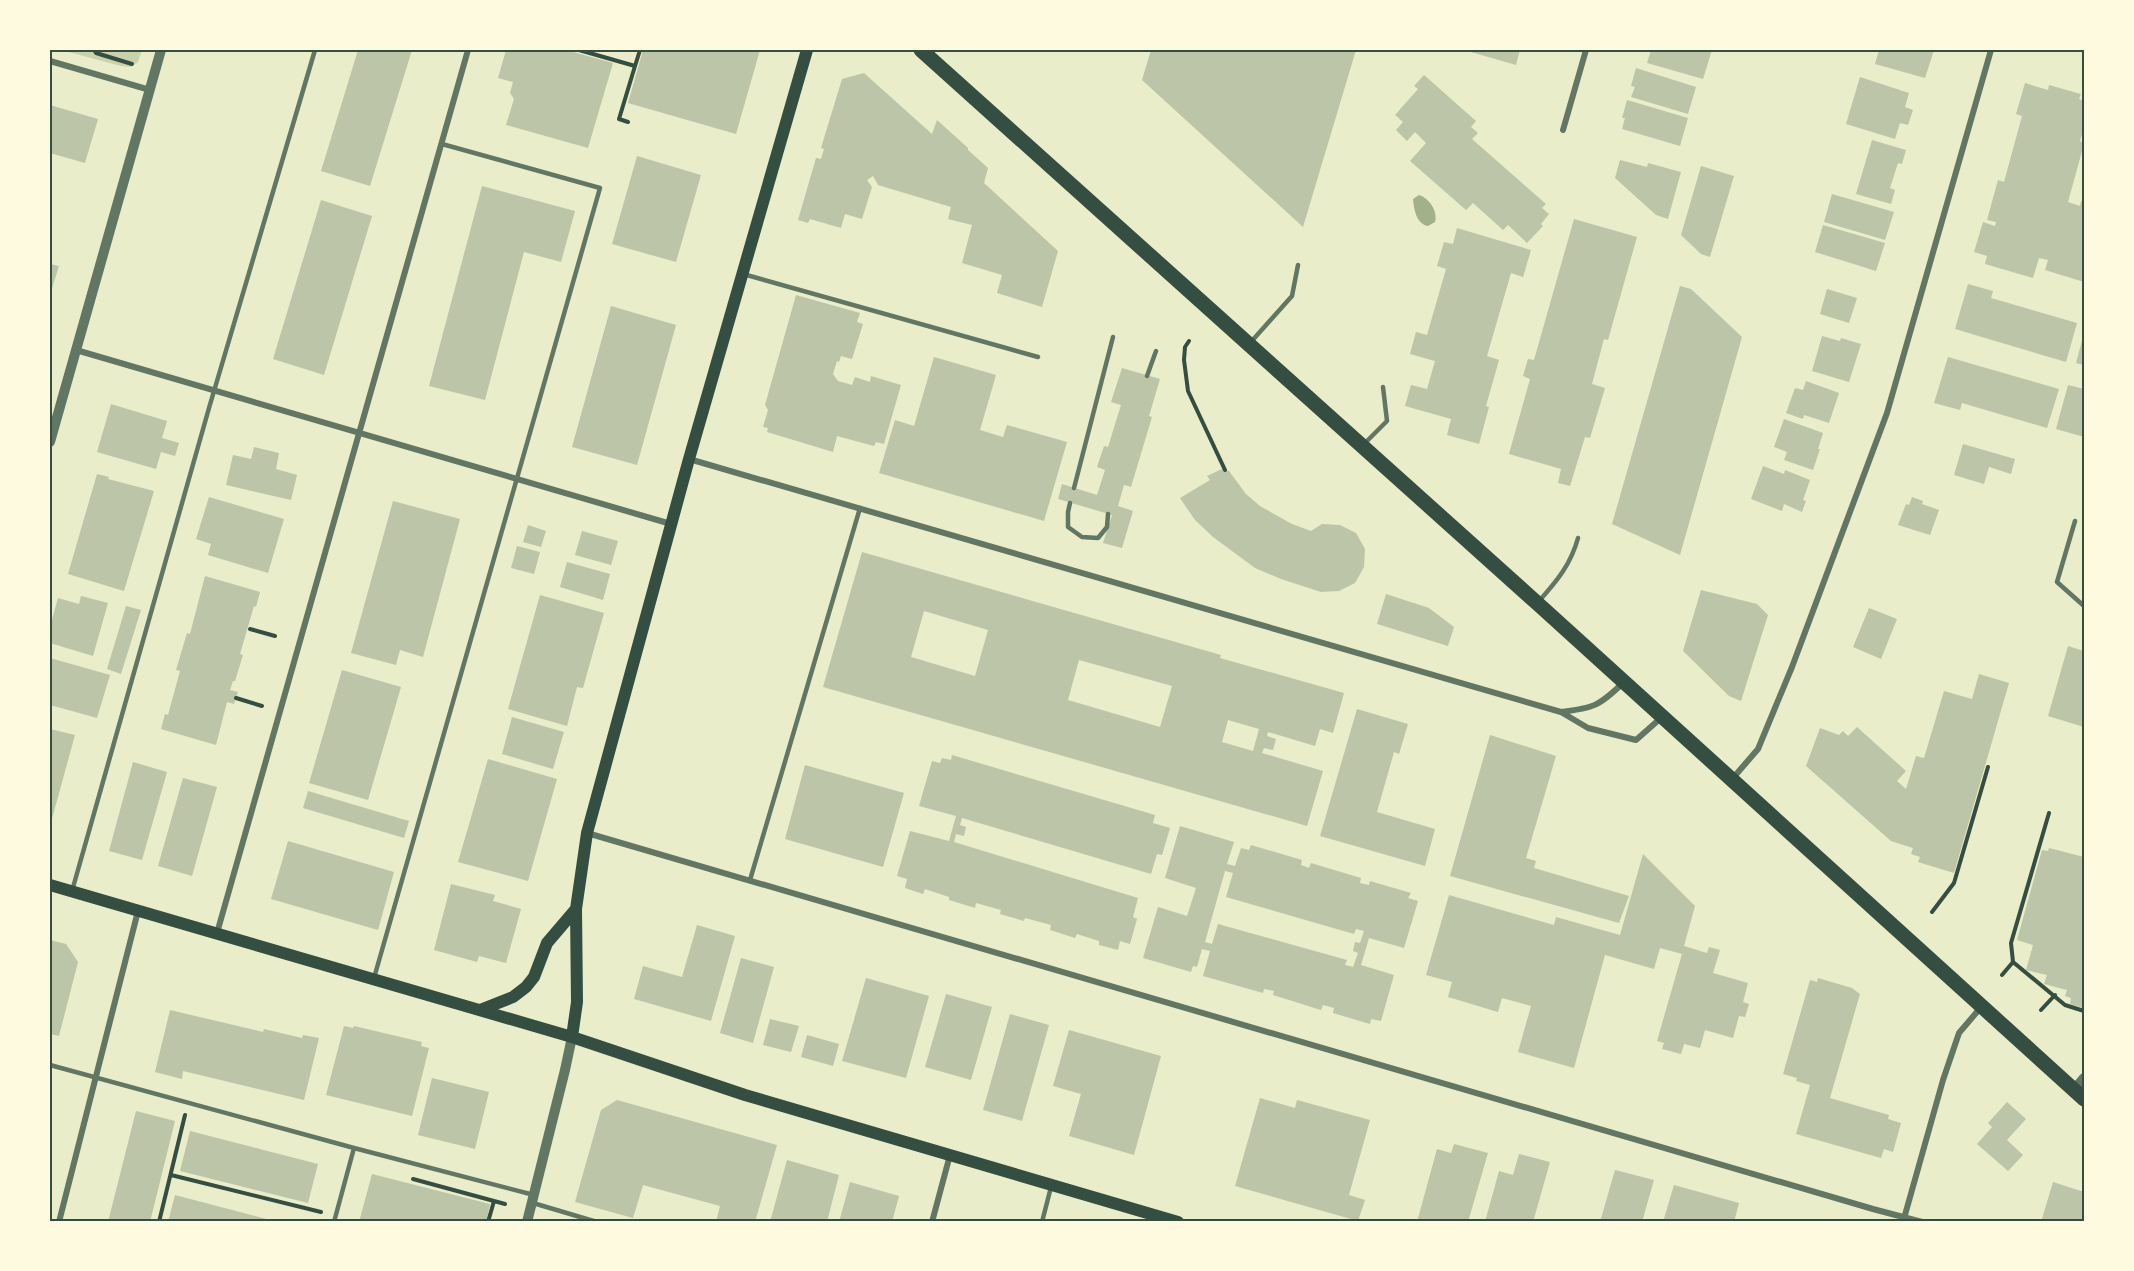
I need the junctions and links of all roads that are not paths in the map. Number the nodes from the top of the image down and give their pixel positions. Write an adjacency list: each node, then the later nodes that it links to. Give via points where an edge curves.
1 (161, 50): 9 (street)
2 (315, 50): 21 (lane)
3 (468, 50): 11 (street)
4 (807, 50): 13 (main road)
5 (921, 50): 15 (main road)
6 (1586, 50): 10 (street)
7 (1991, 50): 39 (street, via 1887,413 1758,749)
8 (50, 61): 9 (street)
9 (150, 90): 16 (street)
10 (1563, 130)
11 (442, 144): 22 (street); 26 (lane, via 600,188)
12 (1298, 265): 15 (lane, via 1292,296)
13 (743, 274): 18 (lane); 25 (main road)
14 (1113, 337): 27 (lane)
15 (1248, 345): 24 (main road)
16 (76, 350): 21 (street); 23 (street)
17 (1156, 351): 19 (lane)
18 (1038, 357)
19 (1147, 376)
20 (1383, 387): 24 (lane, via 1387,421)
21 (215, 390): 22 (street); 43 (lane)
22 (359, 433): 26 (street); 46 (street)
23 (50, 442)
24 (1362, 447): 34 (main road)
25 (689, 459): 29 (street); 32 (main road)
26 (517, 479): 32 (street); 47 (lane)
27 (1074, 488)
28 (1070, 503): 30 (lane, via 1068,527 1082,537 1098,538 1107,527)
29 (860, 508): 37 (street); 41 (lane)
30 (1108, 514)
31 (2075, 521): 35 (lane, via 2057,582)
32 (671, 524): 40 (main road)
33 (1578, 538): 34 (lane, via 1560,578)
34 (1537, 603): 36 (main road)
35 (2085, 606)
36 (1624, 682): 37 (street, via 1603,703); 38 (main road)
37 (1561, 712): 38 (street, via 1588,728 1636,740)
38 (1662, 717): 39 (main road)
39 (1731, 780): 48 (main road)
40 (587, 833): 41 (street); 44 (main road)
41 (750, 880): 59 (street)
42 (50, 885): 43 (main road)
43 (72, 891): 45 (main road)
44 (576, 909): 49 (main road, via 547,943 526,987 513,998); 50 (main road, via 577,1002)
45 (138, 910): 46 (main road); 52 (street)
46 (217, 933): 47 (main road)
47 (374, 978): 49 (main road)
48 (1983, 1006): 53 (main road); 59 (street, via 1959,1033)
49 (480, 1010): 50 (main road)
50 (572, 1037): 55 (main road, via 745,1095); 57 (street)
51 (50, 1065): 52 (lane)
52 (95, 1078): 54 (lane); 60 (street)
53 (2081, 1089)
54 (354, 1148): 57 (lane); 61 (lane)
55 (950, 1155): 56 (main road); 64 (street)
56 (1051, 1185): 58 (main road); 65 (lane)
57 (533, 1199): 62 (street); 63 (lane)
58 (1152, 1218): 66 (main road)
59 (1904, 1219): 67 (street)
60 (59, 1221)
61 (334, 1221)
62 (527, 1221)
63 (597, 1221)
64 (932, 1221)
65 (1042, 1221)
66 (1178, 1221)
67 (1922, 1221)

